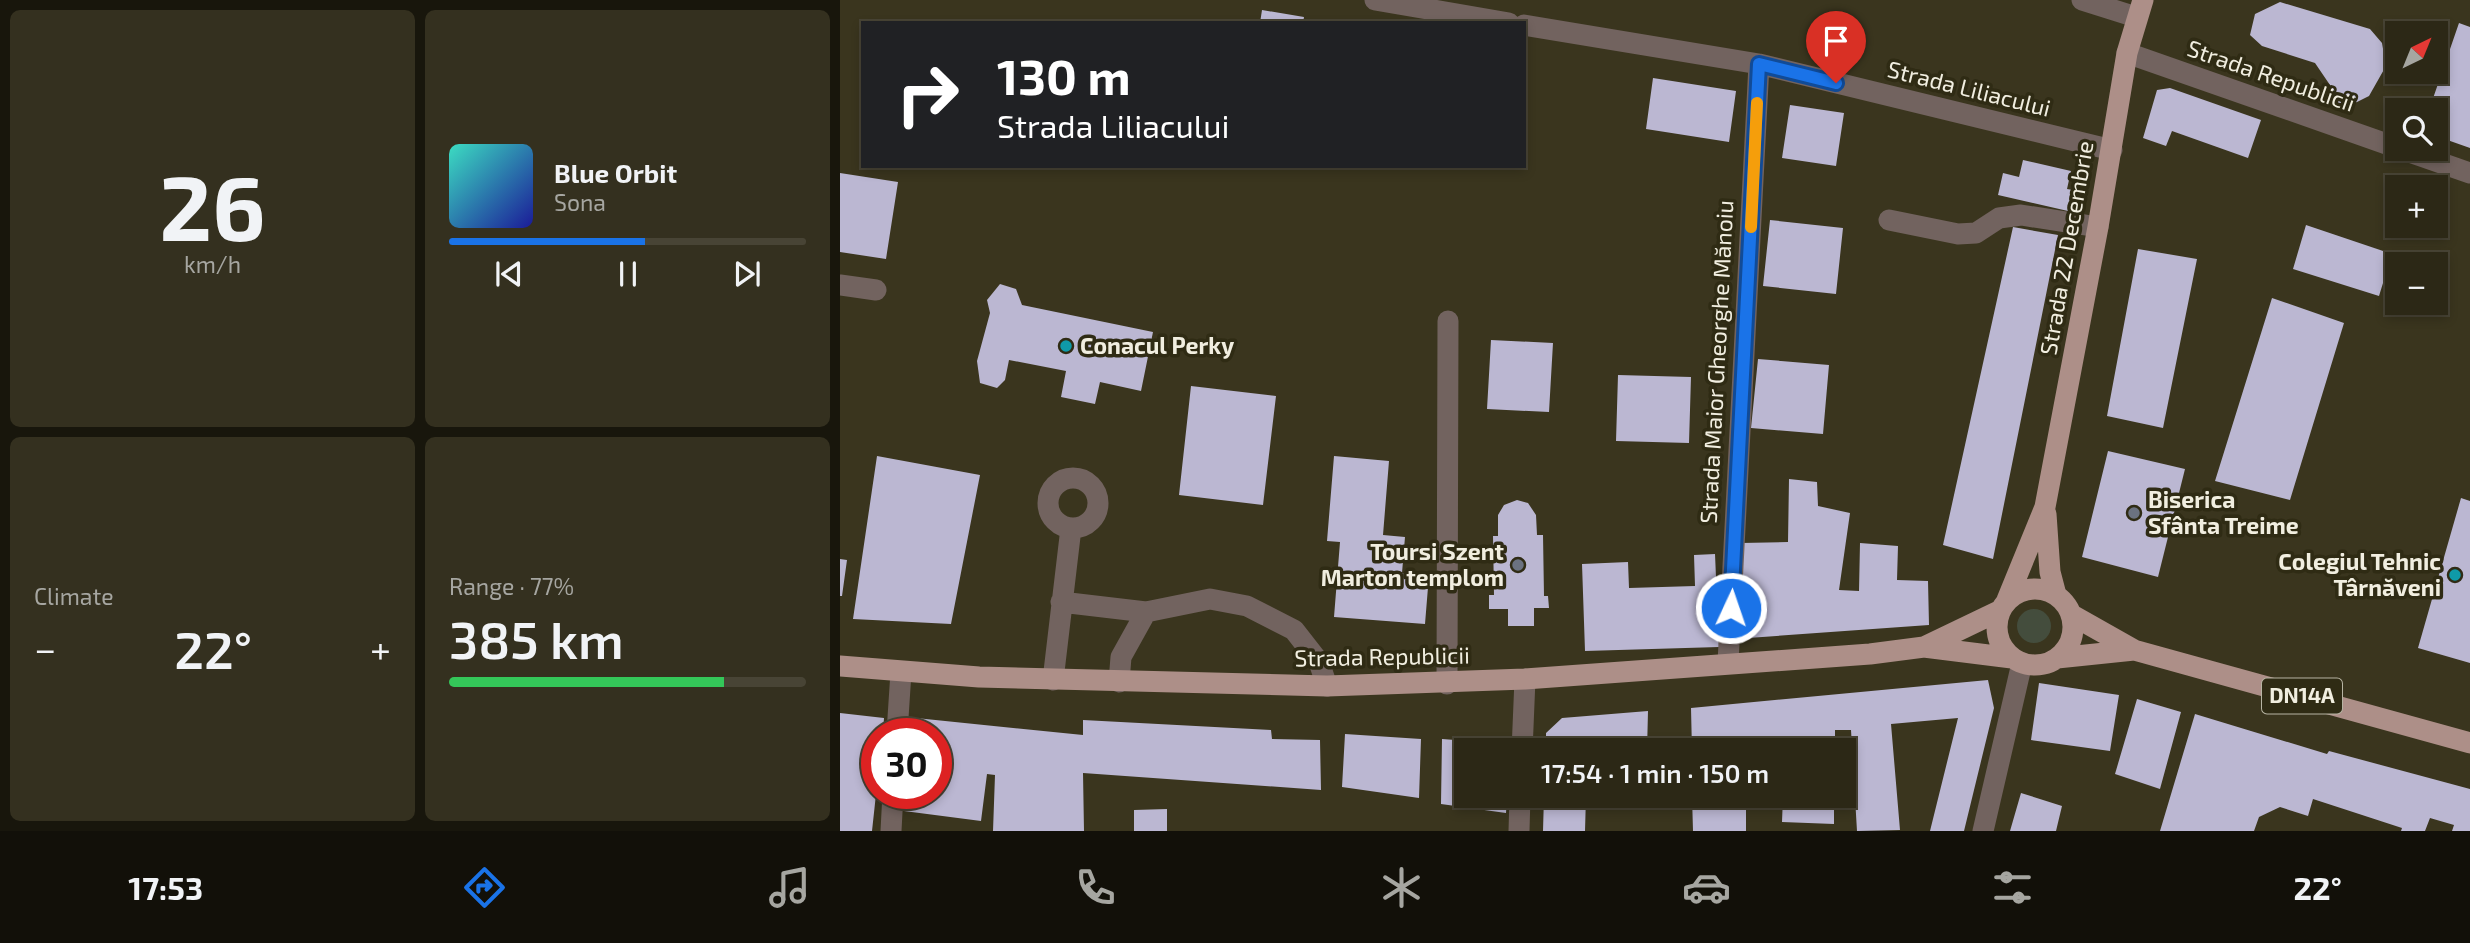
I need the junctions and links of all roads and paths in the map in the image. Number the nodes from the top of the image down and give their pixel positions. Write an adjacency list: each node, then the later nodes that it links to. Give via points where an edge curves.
1 (1374, 0): 4 (street)
2 (2082, 0): 3 (street)
3 (2140, 9): 6 (main road, Strada 22 Decembrie)
4 (1497, 21)
5 (1526, 25): 7 (street, Strada Liliacului)
6 (2127, 53): 8 (street, Strada Republicii); 9 (main road, Strada 22 Decembrie)
7 (1759, 64): 9 (street, Strada Liliacului); 28 (street, Strada Maior Gheorghe Mănoiu)
8 (2385, 143)
9 (2112, 150): 13 (main road, Strada 22 Decembrie)
10 (2436, 161): 11 (street, Strada Republicii)
11 (2470, 173)
12 (1889, 220): 13 (street, via 1958,234 1976,233 1999,218 2021,215)
13 (2098, 228): 17 (main road, Strada 22 Decembrie)
14 (840, 285): 15 (street)
15 (876, 290)
16 (1448, 321): 34 (street)
17 (2045, 507): 19 (main road, Strada 22 Decembrie / DN14A); 21 (main road, Strada 22 Decembrie)
18 (1071, 528): 20 (street)
19 (2056, 595): 21 (main road, via 2031,589 2018,592); 23 (main road, DN14A)
20 (1061, 602): 22 (street); 32 (street)
21 (2003, 605): 24 (main road, Strada Republicii); 27 (main road, via 1998,637)
22 (1146, 612): 33 (street, via 1121,657); 35 (street, via 1210,599 1247,606 1294,630 1320,662)
23 (2071, 615): 25 (main road, DN14A); 26 (main road, via 2071,639)
24 (1924, 647): 27 (main road, Strada Republicii); 28 (main road, Strada Republicii)
25 (2134, 650): 26 (main road, DN14A); 38 (main road, DN14A)
26 (2057, 658): 27 (main road, DN14A, via 2046,664)
27 (2017, 661): 43 (street)
28 (1728, 663): 31 (main road, Strada Republicii)
29 (840, 666): 30 (main road, Strada Republicii)
30 (901, 672): 32 (main road, Strada Republicii); 36 (street)
31 (1525, 679): 34 (main road, Strada Republicii); 37 (street)
32 (1053, 680): 33 (main road, Strada Republicii)
33 (1119, 682): 35 (main road, Strada Republicii)
34 (1447, 684): 35 (main road, Strada Republicii)
35 (1327, 686)
36 (898, 718)
37 (1523, 738)
38 (2470, 743)
39 (1520, 808): 42 (street)
40 (892, 809): 41 (street)
41 (891, 831)
42 (1519, 831)
43 (1983, 831)

